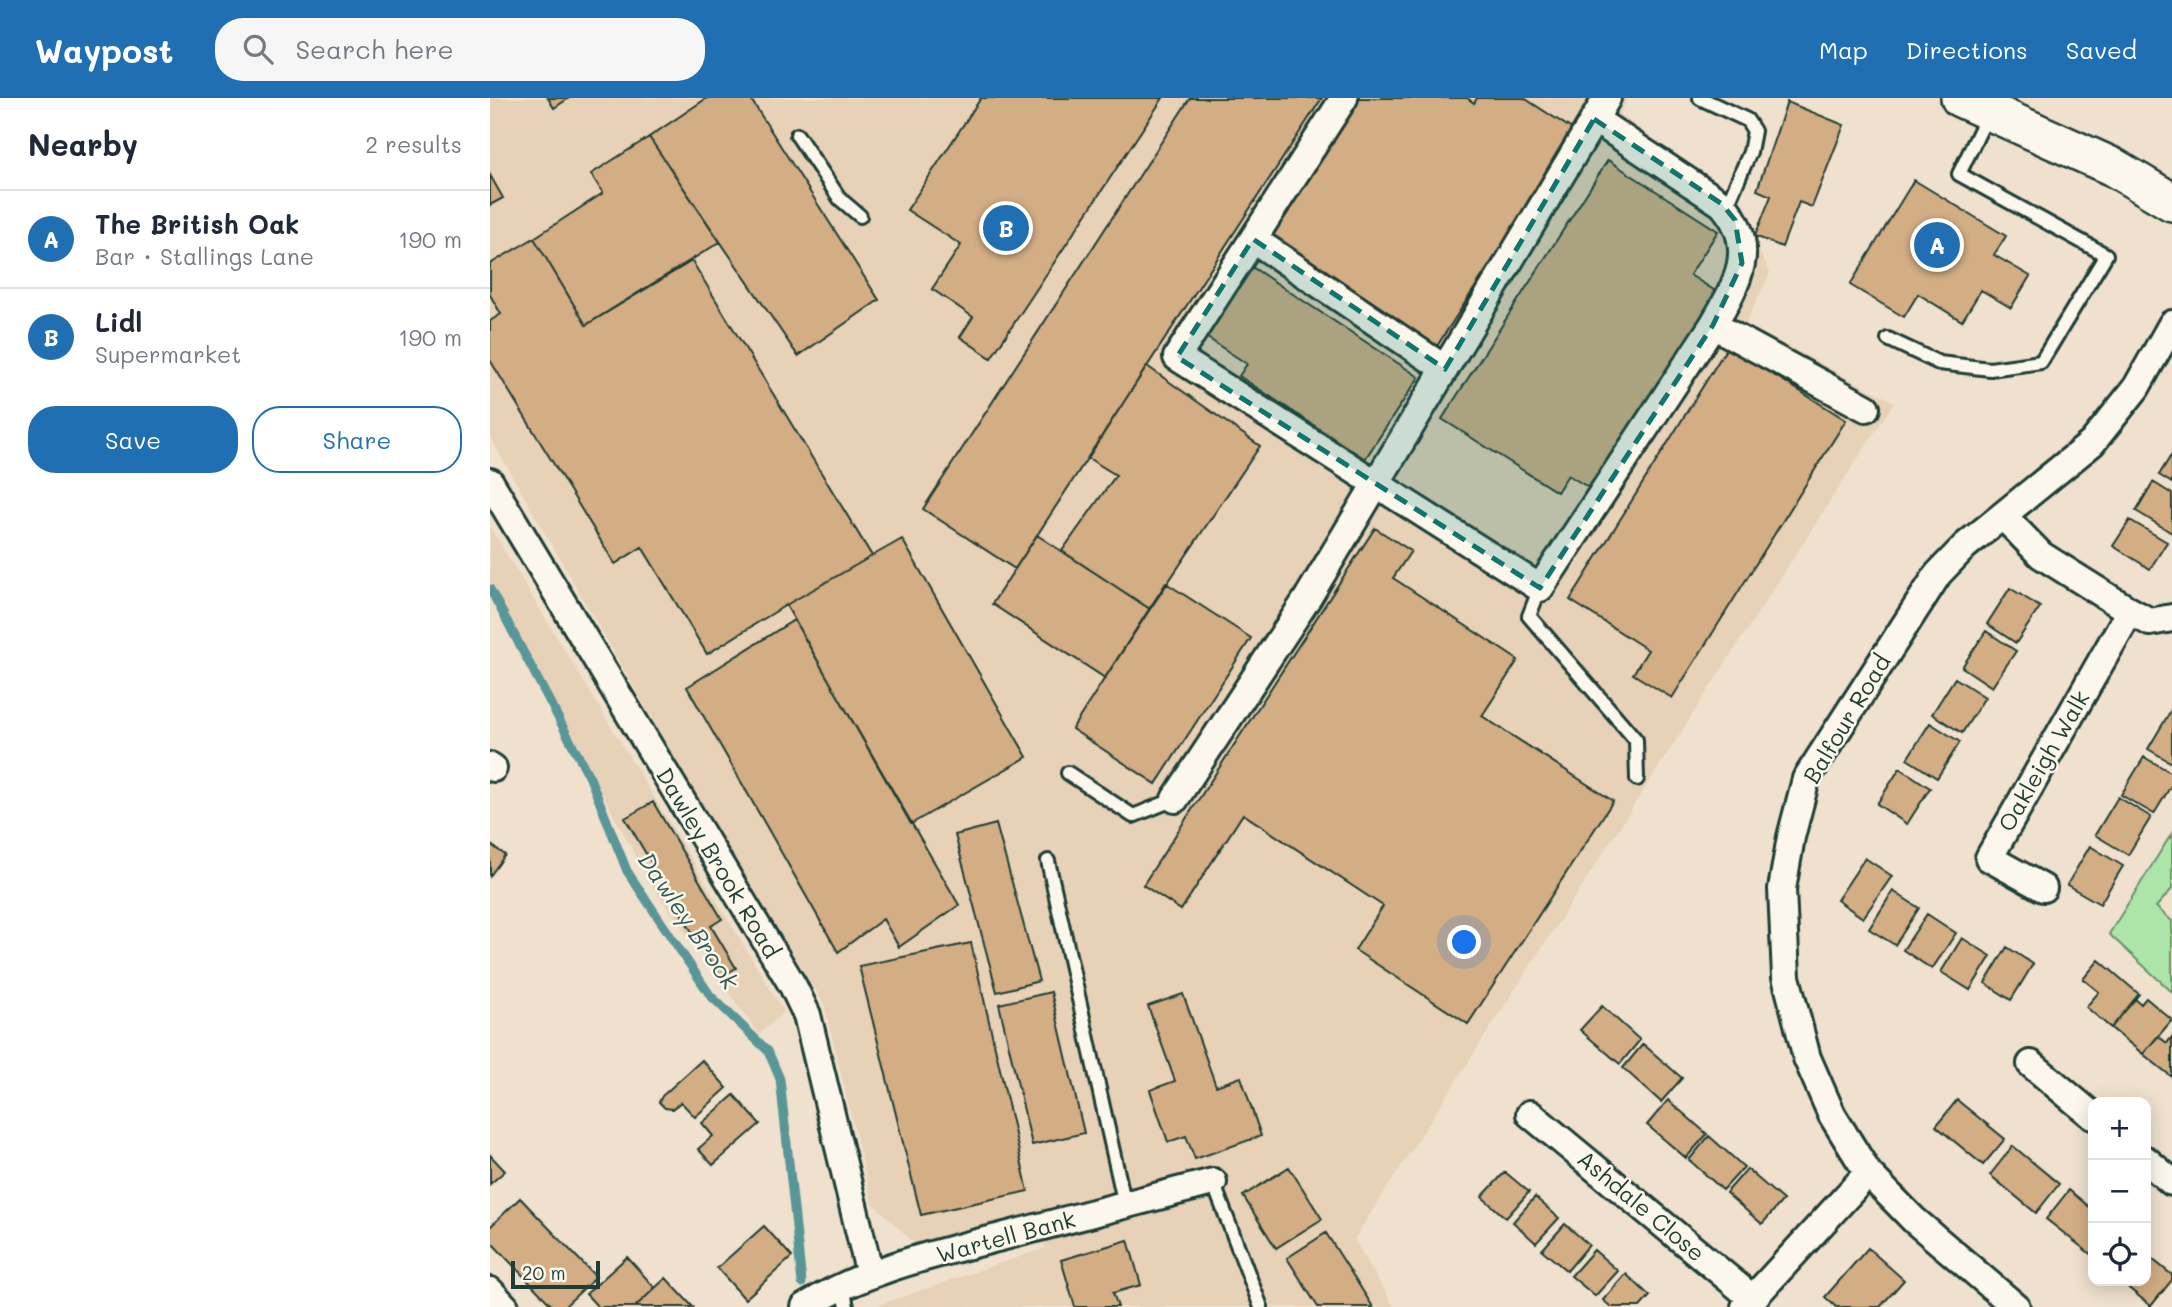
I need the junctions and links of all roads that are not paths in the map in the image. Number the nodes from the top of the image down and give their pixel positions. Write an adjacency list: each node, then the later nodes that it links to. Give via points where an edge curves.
1 (1344, 98): 9 (street)
2 (1700, 98): 7 (lane, via 1747,120 1754,131)
3 (1975, 104): 6 (main road, via 2113,167); 12 (lane, via 1959,174 2106,255 2040,362 1990,369 1939,363)
4 (1601, 108): 7 (street); 13 (street)
5 (797, 135): 8 (lane, via 840,200)
6 (2172, 202)
7 (1726, 208): 11 (street, via 1740,235 1742,263 1737,282)
8 (860, 216)
9 (1253, 239): 13 (street); 16 (street, via 1177,357)
10 (2172, 324): 17 (street, Balfour Road, via 2136,388 2092,443)
11 (1713, 325): 14 (street); 18 (street)
12 (1888, 339)
13 (1446, 369): 16 (street)
14 (1866, 408)
15 (490, 482): 34 (street, Dawley Brook Road, via 807,1015)
16 (1377, 483): 18 (street); 23 (street)
17 (2003, 516): 19 (street, via 2041,555); 30 (street, Balfour Road, via 1938,574 1806,779 1791,838 1782,889 1787,977 1807,1058 1832,1115)
18 (1540, 588): 22 (lane, via 1529,616 1636,740)
19 (2130, 611): 20 (street, via 2150,622); 25 (street, Oakleigh Walk, via 1989,858)
20 (2172, 618)
21 (1068, 772): 23 (lane, via 1133,816)
22 (1637, 779)
23 (1175, 799)
24 (1048, 861): 33 (lane)
25 (2043, 888)
26 (2031, 1063): 27 (street)
27 (2088, 1112)
28 (1530, 1114): 37 (street, Ashdale Close)
29 (2151, 1164): 32 (street)
30 (1868, 1173): 37 (street); 41 (street, Balfour Road, via 1914,1220)
31 (1213, 1182): 33 (street, Wartell Bank); 40 (lane)
32 (2172, 1182)
33 (1125, 1205): 34 (street, Wartell Bank)
34 (870, 1275): 36 (street, Wartell Bank)
35 (490, 1292): 38 (street)
36 (845, 1296): 39 (street, Wartell Bank, via 834,1289)
37 (1748, 1303)
38 (505, 1307)
39 (805, 1307)
40 (1261, 1307)
41 (2016, 1307)

